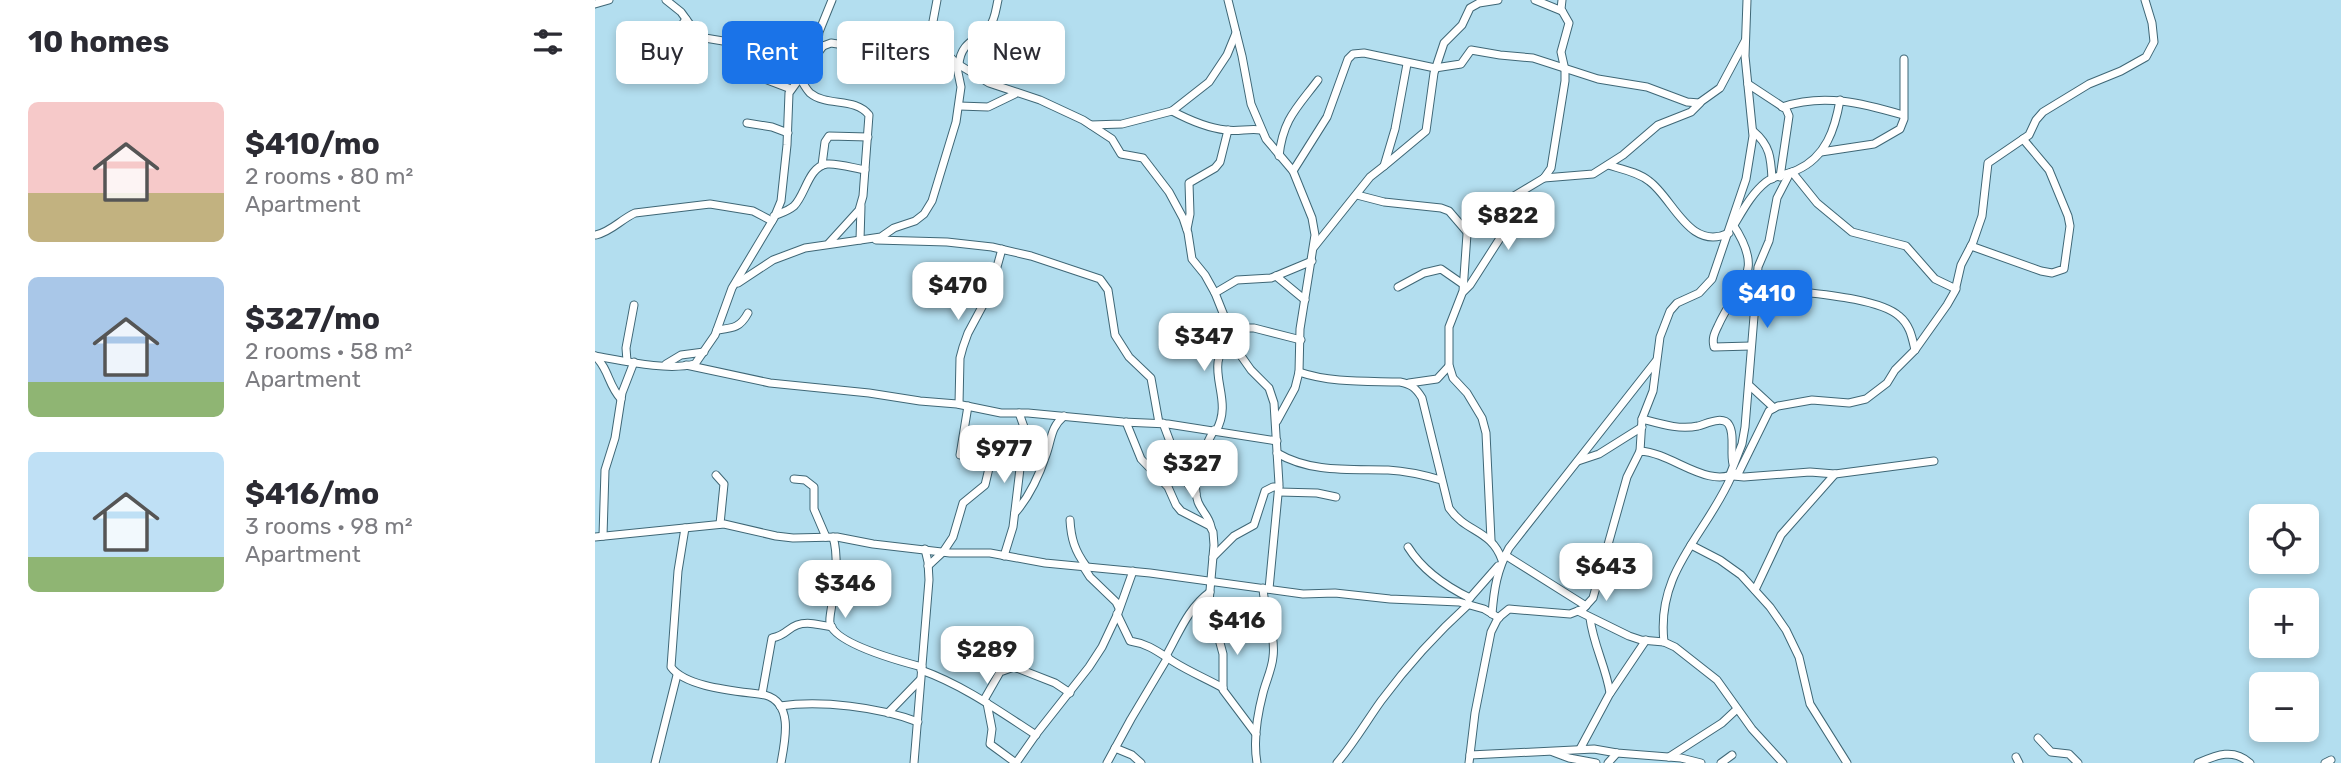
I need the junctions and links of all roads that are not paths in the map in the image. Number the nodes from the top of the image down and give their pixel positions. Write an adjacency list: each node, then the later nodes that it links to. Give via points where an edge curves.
1 (609, 0): 12 (street)
2 (666, 0): 14 (street)
3 (832, 0): 16 (street)
4 (937, 0): 15 (street)
5 (998, 0): 22 (street, via 991,25 966,45)
6 (1228, 0): 17 (street)
7 (1498, 0): 24 (street, via 1470,8 1462,24 1447,37)
8 (1535, 0): 13 (street)
9 (1562, 0): 13 (street)
10 (1747, 0): 19 (street)
11 (2145, 0): 48 (street, via 2154,43 2145,57 2043,112)
12 (596, 6)
13 (1562, 11): 25 (street, via 1569,23 1561,52)
14 (687, 19): 18 (street, via 696,35)
15 (932, 21)
16 (823, 24)
17 (1236, 32): 39 (street, via 1209,82); 43 (street)
18 (722, 41)
19 (1745, 41): 32 (street); 36 (street, via 1720,88)
20 (1904, 59): 40 (street)
21 (954, 61): 22 (street)
22 (957, 64): 34 (street); 37 (street)
23 (1407, 64): 24 (street); 53 (street); 55 (street, via 1353,54 1327,117)
24 (1435, 68): 25 (street, via 1461,64 1471,50 1533,58); 53 (street, via 1426,131)
25 (1565, 70): 26 (street); 28 (street)
26 (1578, 73): 28 (street); 36 (street)
27 (1318, 80): 50 (street, via 1287,122)
28 (1565, 81): 58 (street, via 1551,168)
29 (778, 84): 33 (street)
30 (795, 84): 33 (street)
31 (804, 84): 47 (street, via 818,98 866,111)
32 (1748, 84): 38 (street); 45 (street)
33 (791, 89): 46 (street)
34 (1015, 94): 37 (street, via 988,107); 42 (street, via 1040,100)
35 (1840, 100): 38 (street, via 1816,99); 40 (street); 49 (street, via 1834,128)
36 (1700, 103): 52 (street, via 1683,116 1658,125)
37 (959, 106): 69 (street, via 932,201 924,214)
38 (1782, 107): 57 (street, via 1789,116)
39 (1172, 111): 42 (street, via 1122,124); 44 (street)
40 (1903, 115): 49 (street, via 1900,129 1874,144)
41 (747, 123): 46 (street)
42 (1091, 125): 66 (street, via 1112,139 1121,154 1143,158 1179,208)
43 (1261, 130): 44 (street); 50 (street)
44 (1228, 131): 66 (street, via 1220,162 1189,183)
45 (1752, 131): 59 (street, via 1769,150); 65 (street, via 1746,180)
46 (788, 133): 64 (street, via 781,201)
47 (868, 137): 51 (street, via 829,136); 54 (street)
48 (2023, 139): 72 (street, via 1988,163 1984,210); 72 (street, via 2049,170 2068,216 2064,269 2041,271)
49 (1820, 152): 56 (street)
50 (1279, 157): 55 (street)
51 (822, 165): 54 (street); 64 (street, via 797,203)
52 (1608, 165): 58 (street, via 1593,174); 65 (street, via 1650,181 1694,230 1713,237)
53 (1384, 166): 61 (street)
54 (865, 170): 63 (street)
55 (1293, 172): 73 (street, via 1312,218)
56 (1791, 172): 57 (street); 62 (street); 81 (street, via 1852,232 1906,246 1935,279)
57 (1780, 176): 59 (street); 62 (street)
58 (1544, 178): 60 (street)
59 (1772, 179): 65 (street)
60 (1520, 193): 67 (street, via 1479,209); 80 (street, via 1504,232)
61 (1357, 195): 67 (street, via 1441,208); 73 (street)
62 (1777, 198): 77 (street)
63 (861, 204): 70 (street); 71 (street)
64 (773, 219): 68 (street, via 711,204 635,213 612,230); 79 (street)
65 (1731, 227): 90 (street, via 1746,246 1748,271 1724,312 1714,347); 94 (street, via 1706,286 1670,311)
66 (1187, 230): 82 (street, via 1192,259)
67 (1467, 232): 80 (street)
68 (596, 234)
69 (874, 239): 70 (street); 74 (street)
70 (860, 240): 71 (street)
71 (828, 244): 79 (street, via 773,260)
72 (1971, 246): 81 (street)
73 (1314, 248): 75 (street)
74 (1002, 249): 103 (street, via 990,292 960,358); 109 (street, via 1093,275 1104,283 1115,335 1129,357 1151,377)
75 (1312, 261): 76 (street); 83 (street)
76 (1276, 276): 82 (street, via 1237,280); 83 (street)
77 (1757, 284): 90 (street); 91 (street, via 1883,307 1906,322)
78 (1398, 287): 80 (street, via 1441,269)
79 (731, 288): 87 (street)
80 (1464, 288): 98 (street, via 1450,327)
81 (1956, 289): 91 (street)
82 (1215, 293): 86 (street)
83 (1305, 300): 89 (street)
84 (634, 305): 95 (street, via 626,348)
85 (748, 313): 87 (street, via 738,327)
86 (1228, 328): 88 (street); 89 (street, via 1254,328)
87 (717, 330): 92 (street)
88 (1232, 337): 108 (street, via 1251,370 1269,388); 111 (street, via 1217,363 1223,404)
89 (1301, 340): 99 (street)
90 (1751, 346): 101 (street)
91 (1915, 350): 104 (street, via 1887,383 1866,399 1849,403 1812,400)
92 (704, 352): 96 (street, via 681,355); 97 (street, via 695,363)
93 (595, 356): 95 (street); 102 (street)
94 (1657, 360): 110 (street); 118 (street)
95 (631, 362): 96 (street); 102 (street)
96 (664, 365): 97 (street)
97 (686, 365): 103 (street, via 770,383)
98 (1449, 365): 100 (street, via 1437,379); 137 (street, via 1482,418 1486,433)
99 (1299, 372): 100 (street, via 1338,380); 108 (street)
100 (1409, 383): 124 (street, via 1422,398)
101 (1749, 386): 104 (street); 119 (street, via 1742,444)
102 (621, 399): 131 (street, via 605,470)
103 (964, 405): 105 (street, via 1001,414); 141 (street, via 960,455 987,456 990,464 985,485 963,503 958,526)
104 (1774, 408): 122 (street, via 1739,472)
105 (1019, 413): 106 (street); 112 (street)
106 (1064, 416): 107 (street); 114 (street, via 1051,431)
107 (1126, 422): 109 (street); 133 (street, via 1141,459 1168,487 1176,505)
108 (1277, 422): 113 (street)
109 (1161, 423): 111 (street); 126 (street, via 1184,479)
110 (1642, 423): 115 (street); 118 (street, via 1599,454); 119 (street, via 1685,428 1725,421 1731,433)
111 (1215, 430): 113 (street); 126 (street, via 1198,475)
112 (1023, 440): 114 (street, via 1037,446); 128 (street)
113 (1277, 441): 116 (street)
114 (1049, 442): 128 (street, via 1035,484)
115 (1640, 451): 122 (street, via 1715,477); 153 (street, via 1627,477 1593,598)
116 (1277, 453): 124 (street, via 1316,467 1406,472); 125 (street)
117 (1934, 461): 120 (street)
118 (1577, 462): 144 (street)
119 (1733, 465): 122 (street)
120 (1835, 474): 122 (street); 150 (street, via 1781,536)
121 (716, 475): 132 (street, via 724,484)
122 (1731, 476): 138 (street)
123 (794, 479): 136 (street, via 814,487 814,509)
124 (1441, 480): 137 (street, via 1457,520)
125 (1279, 490): 127 (street); 143 (street, via 1265,491 1254,525 1234,536); 149 (street)
126 (1197, 494): 133 (street)
127 (1336, 497)
128 (1014, 513): 142 (street)
129 (595, 518): 131 (street)
130 (1070, 520): 146 (street, via 1072,541)
131 (603, 523): 135 (street)
132 (720, 524): 134 (street); 136 (street, via 776,536)
133 (1210, 527): 143 (street)
134 (685, 528): 135 (street); 165 (street, via 671,647 671,667)
135 (599, 537)
136 (829, 537): 140 (street); 158 (street, via 836,547)
137 (1490, 540): 144 (street)
138 (1691, 545): 150 (street, via 1720,560); 162 (street, via 1668,589 1662,616)
139 (1408, 547): 152 (street, via 1426,570)
140 (925, 550): 141 (street); 145 (street)
141 (943, 552): 142 (street); 145 (street)
142 (1004, 555): 146 (street)
143 (1213, 557): 148 (street)
144 (1503, 559): 152 (street); 153 (street); 156 (street, via 1495,582)
145 (928, 566): 164 (street)
146 (1085, 566): 147 (street); 154 (street, via 1116,602)
147 (1133, 571): 148 (street); 154 (street)
148 (1210, 581): 149 (street); 151 (street)
149 (1266, 588): 152 (street); 177 (street, via 1273,661)
150 (1755, 590): 202 (street, via 1786,630 1810,704)
151 (1210, 592): 163 (street, via 1190,611); 167 (street, via 1223,654)
152 (1468, 602): 156 (street); 196 (street, via 1391,688)
153 (1586, 606): 155 (street)
154 (1118, 611): 159 (street); 160 (street)
155 (1578, 611): 156 (street, via 1509,609); 157 (street)
156 (1496, 616): 186 (street)
157 (1590, 618): 161 (street); 169 (street)
158 (832, 627): 164 (street, via 866,649); 170 (street, via 797,625 782,637 772,638)
159 (1124, 632): 160 (street); 163 (street, via 1130,641 1150,645)
160 (1107, 635): 168 (street)
161 (1646, 640): 162 (street); 169 (street)
162 (1664, 642): 173 (street, via 1717,680)
163 (1167, 657): 167 (street); 180 (street)
164 (921, 668): 166 (street); 171 (street)
165 (677, 675): 170 (street); 190 (street)
166 (921, 679): 174 (street); 175 (street)
167 (1223, 688): 177 (street)
168 (1070, 693): 171 (street, via 1013,667 1000,672); 178 (street)
169 (1610, 693): 176 (street)
170 (762, 694): 172 (street)
171 (985, 701): 178 (street); 178 (street, via 991,746 1016,763)
172 (780, 706): 174 (street, via 820,702); 191 (street, via 785,717)
173 (1737, 709): 187 (street); 201 (street)
174 (888, 713): 175 (street)
175 (918, 722): 188 (street)
176 (1592, 729): 181 (street); 182 (street)
177 (1256, 734): 195 (street)
178 (1036, 735)
179 (2038, 738): 203 (street, via 2051,752 2069,754)
180 (1115, 748): 193 (street); 194 (street)
181 (1580, 749): 182 (street); 183 (street)
182 (1594, 749): 184 (street)
183 (1550, 751): 186 (street); 189 (street)
184 (1617, 753): 187 (street); 198 (street)
185 (1732, 755): 200 (street)
186 (1470, 759)
187 (1675, 759): 199 (street)
188 (914, 760): 192 (street)
189 (1567, 761): 197 (street)
190 (655, 763)
191 (781, 763)
192 (921, 763)
193 (1107, 763)
194 (1141, 763)
195 (1257, 763)
196 (1337, 763)
197 (1596, 763)
198 (1608, 763)
199 (1701, 763)
200 (1721, 763)
201 (1783, 763)
202 (1847, 763)
203 (2078, 763)
204 (2199, 763): 205 (street, via 2230,753)
205 (2250, 763)

